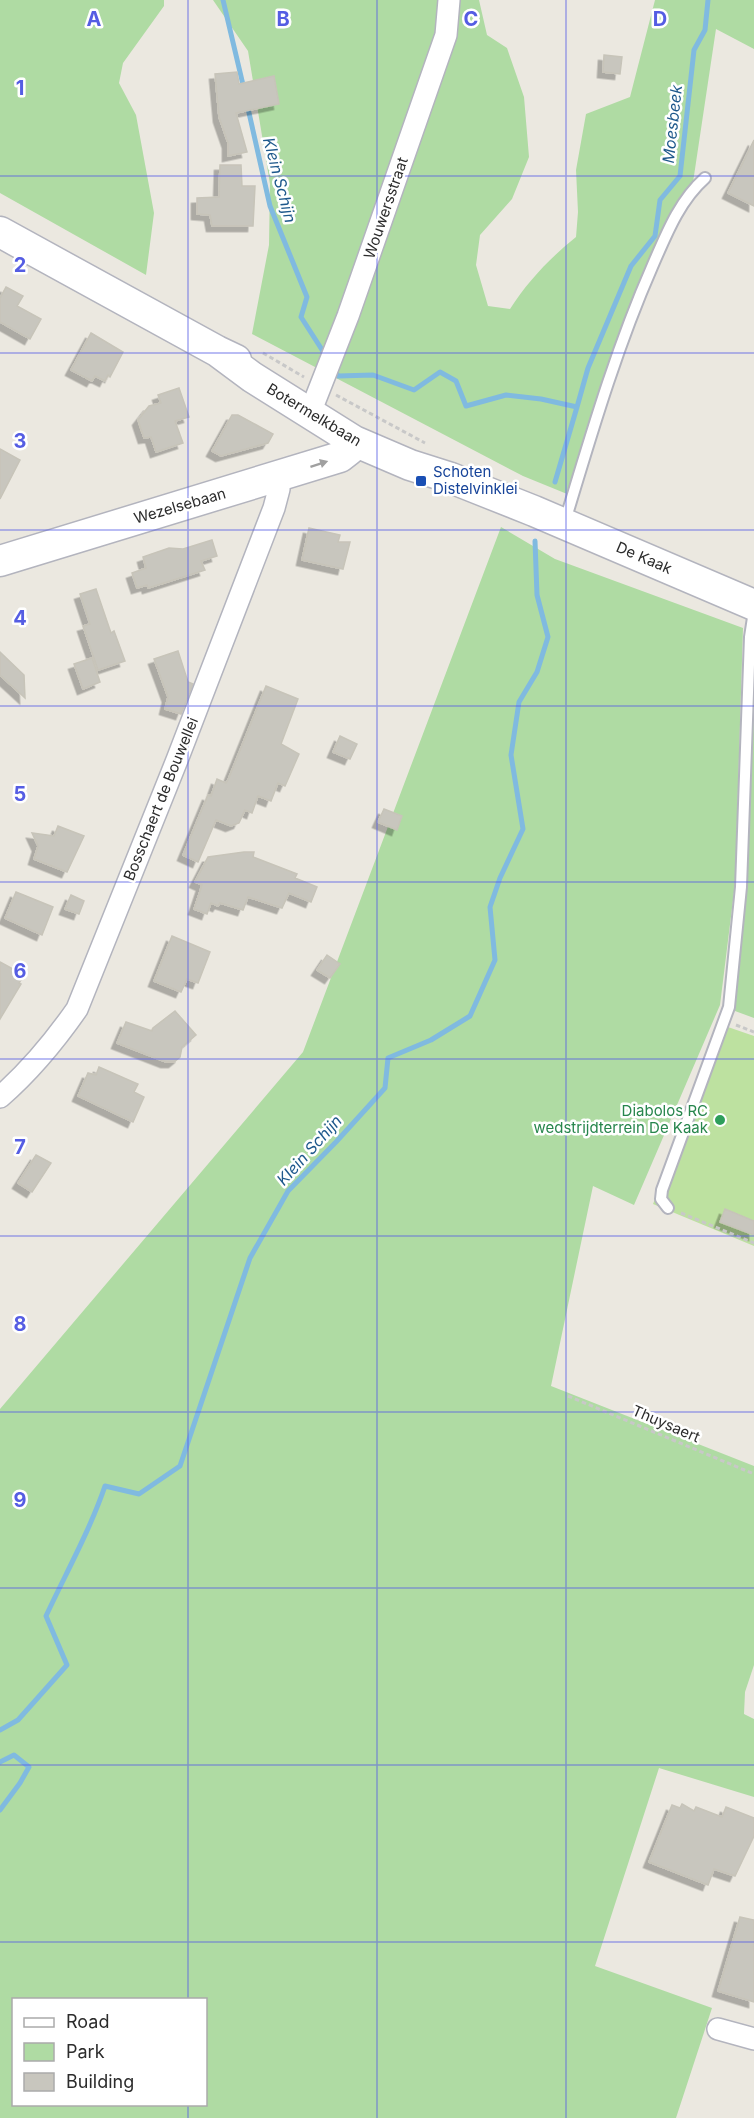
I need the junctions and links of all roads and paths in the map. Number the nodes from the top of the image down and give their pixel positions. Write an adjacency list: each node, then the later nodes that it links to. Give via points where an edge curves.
1 (449, 0): 4 (street, Wouwersstraat, via 446,35)
2 (705, 178): 9 (lane, via 692,189 669,228 635,306)
3 (0, 232): 4 (main road, Botermelkbaan)
4 (313, 405): 5 (main road, Botermelkbaan); 7 (main road, Botermelkbaan)
5 (354, 441): 6 (main road, Wezelsebaan, one-way to 5, via 340,457); 7 (main road, Botermelkbaan)
6 (279, 477): 10 (main road, Wezelsebaan); 15 (street, Bosschaert de Bouwellei, via 274,508 77,1009 52,1045)
7 (451, 478): 8 (main road, Botermelkbaan)
8 (534, 511): 9 (main road, De Kaak)
9 (564, 524): 11 (main road, De Kaak)
10 (0, 561)
11 (754, 605)
12 (754, 611): 13 (lane, via 741,887 729,1007)
13 (724, 1020): 14 (path); 16 (lane, via 662,1190 661,1199)
14 (754, 1032)
15 (0, 1097)
16 (668, 1208): 17 (path)
17 (754, 1243)
18 (568, 1396): 19 (path, Thuysaert)
19 (754, 1474)
20 (718, 2029): 21 (street)
21 (754, 2039)

